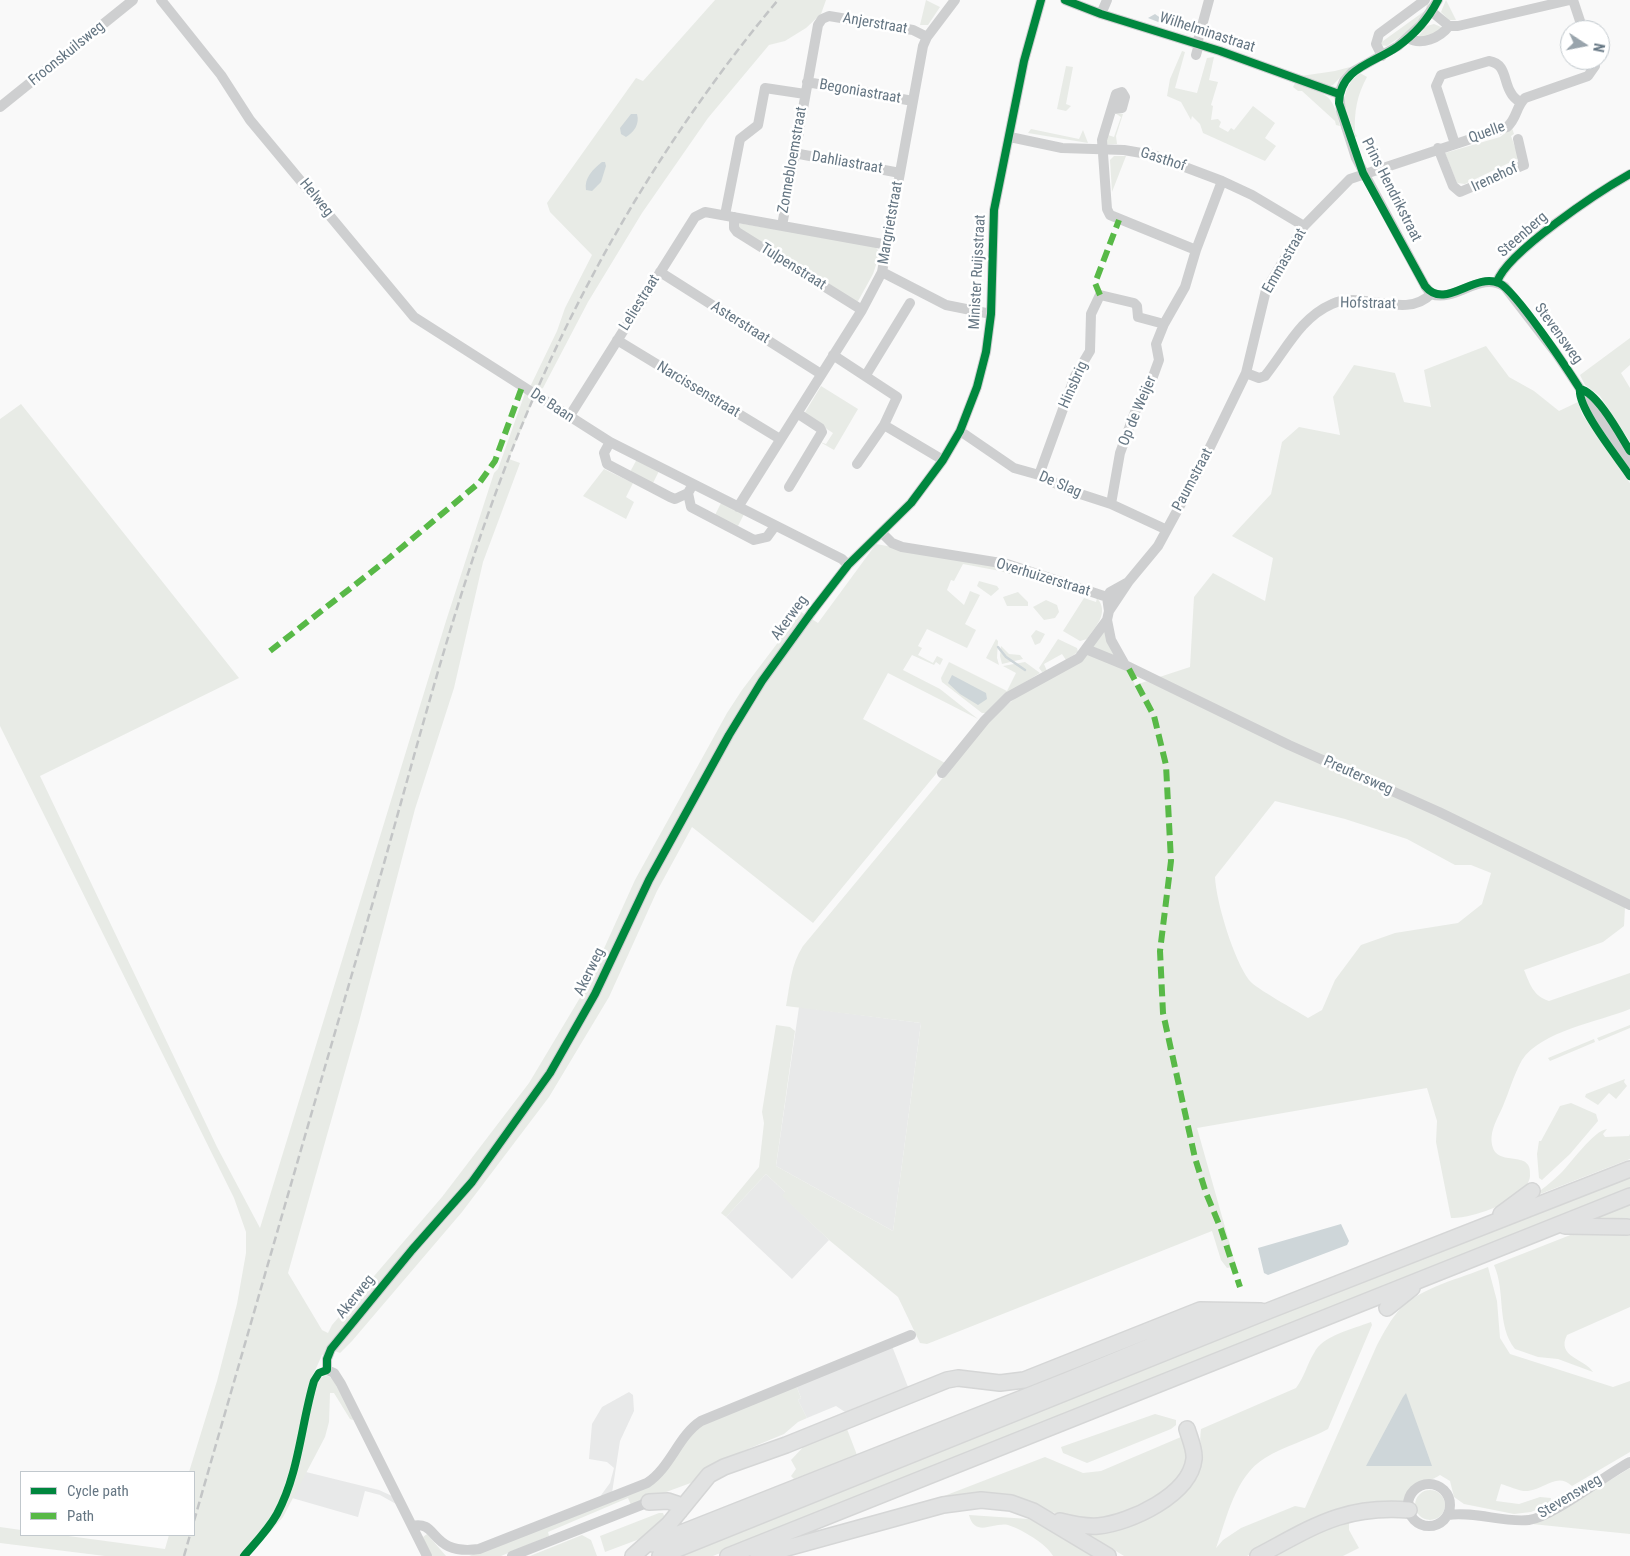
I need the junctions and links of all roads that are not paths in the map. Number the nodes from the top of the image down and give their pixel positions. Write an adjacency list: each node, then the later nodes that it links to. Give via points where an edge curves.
1 (133, 0): 27 (street, Froonskuilsweg)
2 (161, 0): 54 (street, Helweg, via 216,68 250,120 402,305 420,322)
3 (955, 0): 16 (street, Margrietstraat)
4 (1042, 0): 29 (street, Minister Ruijsstraat, via 1024,61)
5 (1065, 0): 12 (street, Wilhelminastraat)
6 (1107, 0): 12 (street)
7 (1209, 0): 18 (street)
8 (1425, 0): 20 (street, via 1379,34 1376,44)
9 (1438, 0): 11 (street)
10 (1572, 0): 14 (street); 15 (street)
11 (1432, 12): 15 (street); 17 (street)
12 (1101, 14): 18 (street, Wilhelminastraat)
13 (822, 19): 16 (street, Anjerstraat, via 829,16 913,30); 22 (street, Zonnebloemstraat, via 818,25)
14 (1579, 20)
15 (1449, 26): 17 (street, via 1444,33 1423,42)
16 (927, 36): 25 (street, Margrietstraat)
17 (1408, 38): 20 (street)
18 (1198, 44): 19 (street); 24 (street, Wilhelminastraat)
19 (1196, 55)
20 (1382, 56): 24 (street, via 1352,72)
21 (1593, 70): 26 (street, via 1588,76)
22 (808, 82): 23 (street, Zonnebloemstraat); 25 (street, Begoniastraat)
23 (805, 94): 34 (street, Zonnebloemstraat); 39 (street, Zonnebloemstraat, via 765,88 758,125 740,139)
24 (1339, 94): 36 (street, Prins Hendrikstraat, via 1340,111)
25 (913, 101): 35 (street, Margrietstraat)
26 (1520, 102): 31 (street, Quelle, via 1512,123 1507,127); 31 (street, via 1510,93 1503,69 1496,62 1489,61 1441,75 1436,86)
27 (0, 107)
28 (1113, 110): 33 (street, via 1103,136)
29 (1010, 137): 33 (street, Gasthof, via 1062,148); 50 (street, Minister Ruijsstraat, via 992,228)
30 (1518, 139): 32 (street, Irenehof, via 1524,165 1460,192 1453,186)
31 (1455, 144): 32 (street, Quelle)
32 (1438, 148): 36 (street, Quelle)
33 (1102, 150): 38 (street, Gasthof, via 1153,155); 43 (street, via 1110,215)
34 (794, 153): 35 (street, Dahliastraat); 40 (street, Zonnebloemstraat)
35 (900, 173): 42 (street, Margrietstraat)
36 (1363, 173): 41 (street, Emmastraat, via 1350,179); 47 (street, Prins Hendrikstraat)
37 (1630, 174): 46 (street, Steenberg, via 1564,218 1508,264)
38 (1222, 181): 41 (street, Gasthof); 43 (street, Op de Weijer)
39 (730, 216): 40 (street, Tulpenstraat); 44 (street, Leliestraat, via 705,212 694,217); 49 (street, Tulpenstraat, via 737,232)
40 (782, 226): 42 (street, Tulpenstraat)
41 (1304, 226): 55 (street, Emmastraat, via 1266,290)
42 (888, 245): 45 (street, Margrietstraat)
43 (1196, 250): 51 (street, Op de Weijer, via 1185,287)
44 (660, 272): 52 (street, Leliestraat); 56 (street, Asterstraat)
45 (882, 272): 49 (street, Margrietstraat); 50 (street, via 946,305)
46 (1497, 282): 47 (street, via 1487,281 1443,296); 65 (street, Stevensweg, via 1508,291 1548,342)
47 (1431, 294): 55 (street, Hofstraat, via 1413,303 1333,303 1314,314 1291,338 1265,376 1259,378)
48 (910, 304): 57 (street)
49 (862, 310): 53 (street, Margrietstraat)
50 (991, 314): 61 (street, Minister Ruijsstraat, via 982,370)
51 (1164, 324): 67 (street, Hinsbrig, via 1138,317 1134,303 1100,295 1091,314 1090,351 1075,376); 70 (street, Op de Weijer, via 1156,344 1159,360 1120,453)
52 (617, 340): 59 (street, Leliestraat); 62 (street, Narcissenstraat)
53 (833, 355): 56 (street, Margrietstraat); 57 (street)
54 (495, 369): 59 (street, De Baan)
55 (1246, 373): 73 (street, Paumstraat, via 1196,476)
56 (821, 374): 58 (street, Margrietstraat)
57 (866, 375): 60 (street, via 897,397)
58 (797, 414): 62 (street, Margrietstraat); 68 (street, via 822,432)
59 (569, 417): 63 (street, De Baan)
60 (884, 425): 64 (street); 66 (street)
61 (960, 431): 64 (street, Minister Ruijsstraat); 67 (street, De Slag, via 1014,468)
62 (780, 439): 71 (street, Margrietstraat)
63 (610, 442): 69 (street, De Baan); 69 (street, via 604,454 606,464 670,498)
64 (943, 460): 74 (street, Minister Ruijsstraat)
65 (1630, 463)
66 (857, 464)
67 (1039, 475): 70 (street, De Slag, via 1071,491)
68 (789, 487)
69 (690, 489): 71 (street, De Baan); 72 (street, via 691,507 754,540 767,537)
70 (1111, 504): 73 (street, De Slag)
71 (738, 507): 72 (street, De Baan)
72 (775, 526): 75 (street, De Baan)
73 (1166, 529): 76 (street, Paumstraat, via 1152,554)
74 (883, 534): 75 (street, Minister Ruijsstraat); 77 (street, Overhuizerstraat, via 902,547 1007,564)
75 (848, 565): 104 (street, Akerweg, via 762,681 729,735 649,880 595,994 550,1073 472,1182 331,1349 327,1370 341,1384)
76 (1129, 581): 77 (street, Paumstraat); 78 (street, Paumstraat)
77 (1107, 597): 78 (street, Overhuizerstraat)
78 (1108, 616): 79 (street); 80 (street, via 1111,640)
79 (1086, 649): 80 (street, Preutersweg); 81 (street, via 1074,661 1008,698 985,720)
80 (1125, 665): 82 (street, Preutersweg, via 1194,701 1439,812)
81 (942, 773)
82 (1630, 905)
83 (1630, 1169): 86 (highway)
84 (1532, 1191): 86 (highway)
85 (1630, 1196): 87 (highway)
86 (1484, 1226): 92 (highway)
87 (1553, 1227): 88 (highway); 89 (highway)
88 (1627, 1227)
89 (1425, 1278): 90 (highway); 109 (highway)
90 (1387, 1308)
91 (1231, 1310): 92 (highway); 94 (highway); 100 (highway, via 1200,1310 1024,1380 1000,1383 958,1378 724,1467 704,1480)
92 (1268, 1311): 94 (highway)
93 (911, 1335): 104 (street, via 701,1421 691,1429 665,1467 647,1483 479,1550 449,1551 425,1526)
94 (978, 1421): 105 (highway); 108 (highway)
95 (1187, 1429): 103 (highway, via 1193,1452 1192,1465 1184,1484 1171,1496 1110,1524 1085,1526)
96 (1630, 1462): 101 (street, Stevensweg, via 1556,1509 1532,1520)
97 (649, 1502): 100 (highway, via 668,1501 677,1504); 107 (street)
98 (1451, 1502): 99 (street, via 1441,1487 1427,1484 1414,1491 1408,1503); 101 (street, Stevensweg); 102 (street)
99 (1409, 1510): 102 (street, via 1416,1522 1427,1526 1439,1524); 112 (highway, via 1353,1512 1336,1516)
100 (680, 1511): 105 (highway)
101 (1477, 1514): 102 (street, Stevensweg)
102 (1448, 1515)
103 (1049, 1518): 110 (highway, via 1011,1504 981,1500 943,1505); 111 (highway)
104 (412, 1526): 106 (street, Akerweg)
105 (639, 1551)
106 (428, 1556)
107 (512, 1556)
108 (660, 1556)
109 (728, 1556)
110 (758, 1556)
111 (1108, 1556)
112 (1258, 1556)

